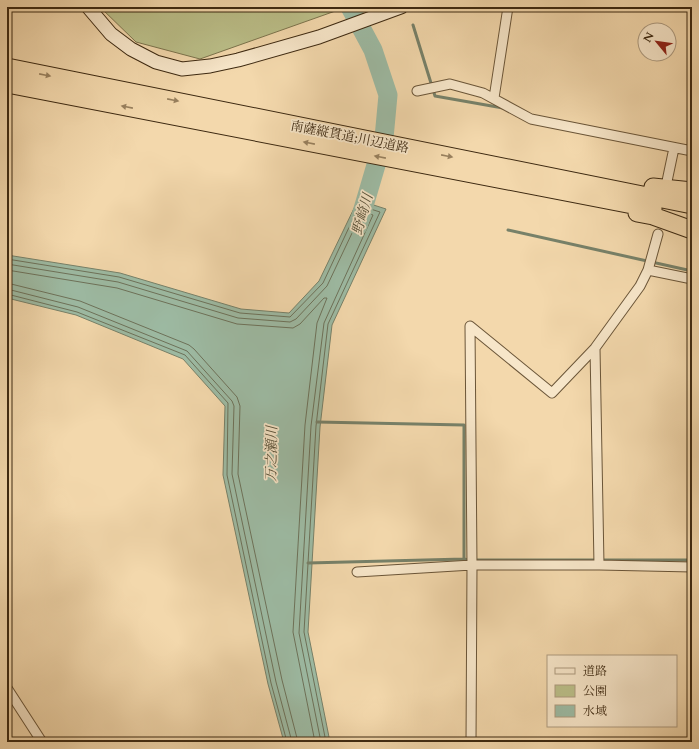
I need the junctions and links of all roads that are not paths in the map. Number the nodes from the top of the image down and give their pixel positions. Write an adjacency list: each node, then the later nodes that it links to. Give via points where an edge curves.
1 (88, 7): 2 (street, via 111,34 131,49 156,62 182,69 238,60 319,37)
2 (401, 7)
3 (508, 7): 7 (street)
4 (7, 67): 8 (highway, 南薩縦貫道;川辺道路, one-way to 8)
5 (7, 84): 8 (highway, 南薩縦貫道;川辺道路, one-way to 5)
6 (417, 91): 7 (street, via 450,84)
7 (494, 98): 9 (street, via 531,120)
8 (349, 143): 11 (highway, 南薩縦貫道;川辺道路)
9 (674, 148): 10 (street); 12 (street)
10 (692, 151)
11 (476, 168): 13 (highway); 14 (highway, 南薩縦貫道;川辺道路); 15 (highway, 南薩縦貫道;川辺道路); 16 (highway, via 581,203 653,216)
12 (666, 186)
13 (692, 191)
14 (692, 205)
15 (692, 216)
16 (692, 230)
17 (658, 234): 18 (street)
18 (648, 270): 19 (street); 20 (street, via 640,286)
19 (692, 279)
20 (595, 348): 21 (street); 22 (street, via 552,393 470,326)
21 (599, 562): 22 (street); 23 (street)
22 (472, 565): 24 (street); 27 (street)
23 (692, 567)
24 (357, 572)
25 (7, 688): 26 (street)
26 (42, 742)
27 (471, 742)

